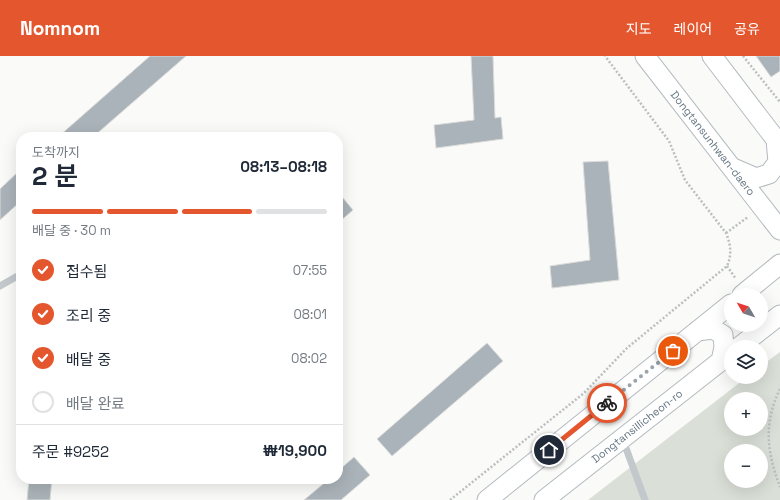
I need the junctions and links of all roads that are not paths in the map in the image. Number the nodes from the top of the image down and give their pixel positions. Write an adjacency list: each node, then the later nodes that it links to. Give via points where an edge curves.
1 (646, 56): 4 (main road, Dongtansunhwan-daero)
2 (712, 56): 3 (main road)
3 (778, 142): 4 (main road, via 778,162 769,174 756,178)
4 (732, 167): 5 (main road, Dongtansunhwan-daero)
5 (780, 230)
6 (780, 264): 9 (main road)
7 (16, 277): 8 (lane)
8 (0, 286)
9 (751, 288)
10 (724, 310): 12 (main road)
11 (780, 315): 13 (main road)
12 (698, 331): 14 (main road, via 713,329 723,335); 17 (main road)
13 (748, 340)
14 (724, 347)
15 (724, 359): 16 (main road, Dongtansillicheon-ro)
16 (622, 438): 18 (main road, Dongtansillicheon-ro); 19 (lane)
17 (487, 500)
18 (544, 500)
19 (645, 500)

